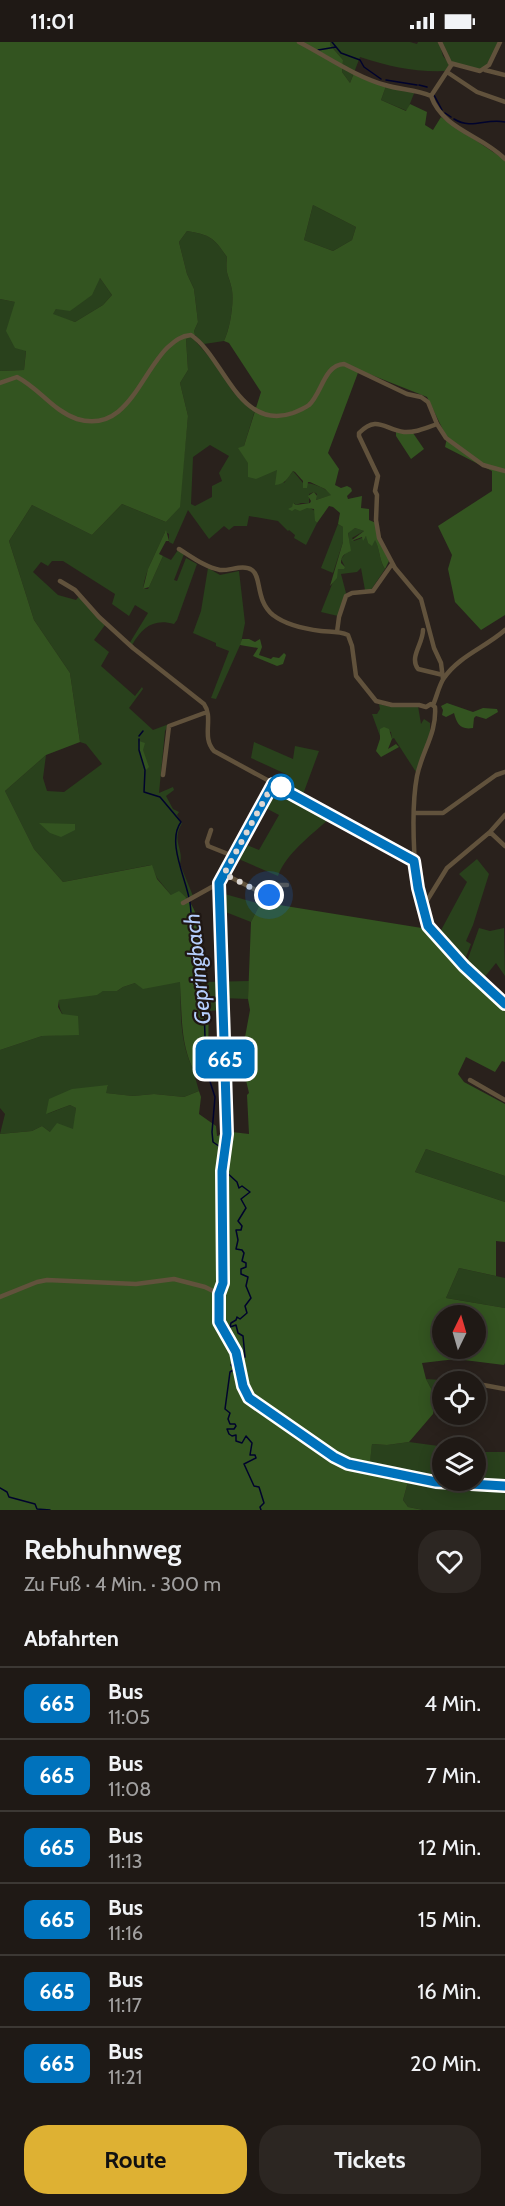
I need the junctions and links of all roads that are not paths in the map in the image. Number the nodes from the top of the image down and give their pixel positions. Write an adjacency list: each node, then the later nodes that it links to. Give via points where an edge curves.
1 (299, 42): 8 (street, via 354,73 386,86)
2 (440, 42): 4 (street)
3 (500, 42): 5 (street)
4 (452, 64): 5 (street); 6 (street)
5 (485, 70): 7 (street)
6 (447, 72): 8 (street); 9 (street, via 477,92)
7 (505, 75)
8 (431, 96): 10 (street, via 444,117)
9 (505, 102)
10 (505, 159)
11 (0, 383): 12 (street, via 17,377 70,416 110,419 127,404 161,354 177,339 190,335 209,352 237,394 259,411 283,416 302,409 309,405 332,369 344,364 421,397 431,407)
12 (437, 424): 13 (street, via 446,438 477,461); 15 (street, via 405,432 375,423 359,433 378,476 378,534)
13 (505, 471)
14 (179, 549): 19 (street, via 215,568 253,571 261,601 273,615 310,629)
15 (392, 564): 19 (street, via 373,591 346,596); 20 (street, via 421,599)
16 (60, 581): 23 (street, via 75,590 133,648 199,700)
17 (423, 630): 20 (street, via 413,662 418,669)
18 (505, 630): 20 (street)
19 (337, 632): 22 (street, via 350,638 356,676 376,701)
20 (443, 677): 21 (street)
21 (434, 706): 22 (street); 24 (street)
22 (426, 707): 24 (street)
23 (207, 712): 26 (street, via 169,726); 27 (street, via 207,739 212,749)
24 (430, 714): 28 (street, via 434,730 417,776)
25 (505, 772): 28 (street, via 443,813)
26 (163, 775)
27 (273, 784): 33 (street); 34 (street)
28 (415, 813): 34 (street)
29 (505, 815): 31 (street)
30 (211, 831): 33 (street, via 208,846)
31 (490, 831): 32 (street); 39 (street, via 447,868)
32 (505, 846)
33 (233, 856): 35 (street)
34 (414, 861): 39 (street)
35 (224, 874): 36 (street); 37 (street, via 268,895 277,885)
36 (219, 883): 38 (street); 43 (street, via 227,1125 223,1160 223,1283)
37 (287, 885)
38 (187, 901)
39 (423, 907): 40 (street, via 428,926)
40 (505, 1004)
41 (470, 1080): 42 (street)
42 (505, 1100)
43 (219, 1294): 44 (street, via 174,1279 136,1284 47,1280); 47 (street, via 219,1322 237,1356 249,1398 334,1457 348,1464 436,1482)
44 (0, 1297)
45 (486, 1385): 46 (street)
46 (505, 1389)
47 (505, 1486)

